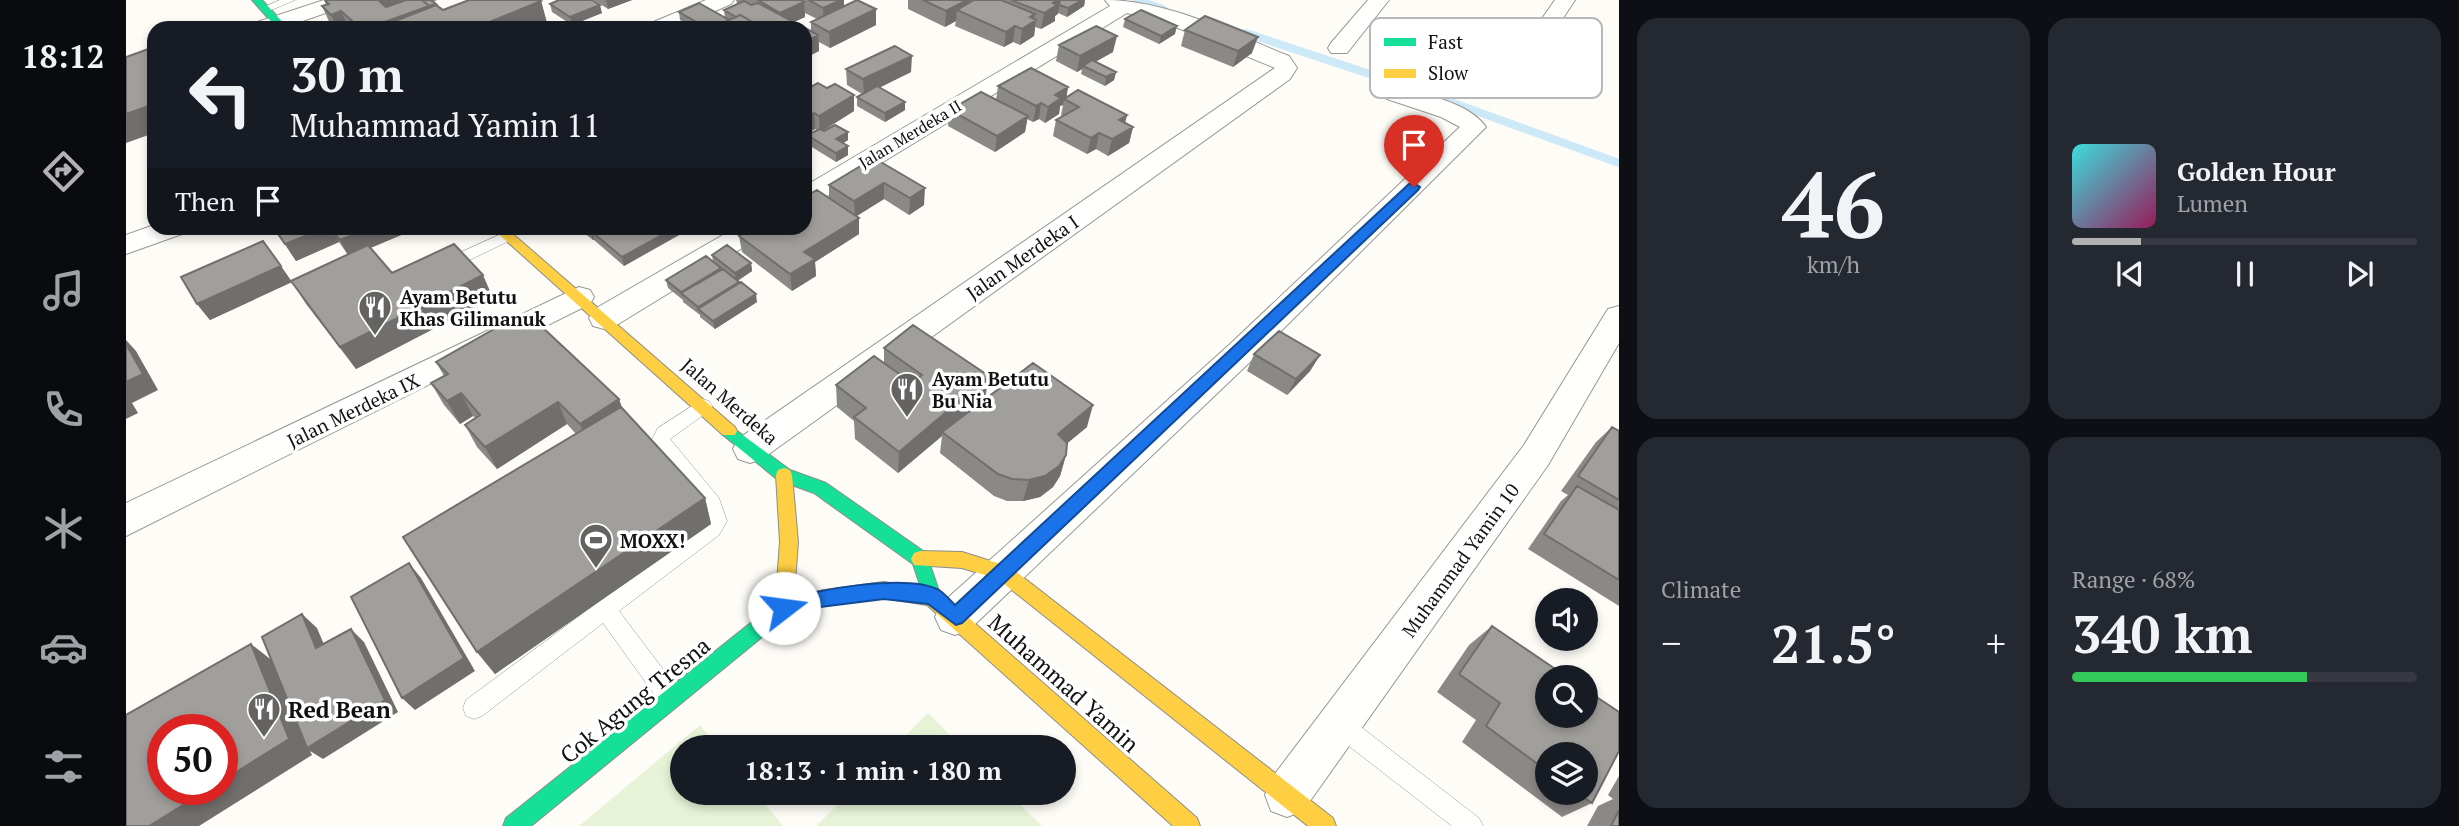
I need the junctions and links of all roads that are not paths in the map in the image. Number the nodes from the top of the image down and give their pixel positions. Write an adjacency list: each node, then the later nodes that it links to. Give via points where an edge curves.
1 (290, 0): 7 (lane)
2 (344, 0): 7 (street)
3 (724, 0): 9 (street)
4 (1379, 0): 10 (street)
5 (1565, 0): 8 (street)
6 (1119, 3): 12 (street, Jalan Merdeka II); 23 (street, Jalan Merdeka I, via 1181,21 1281,61 1286,68)
7 (269, 18)
8 (1553, 18)
9 (675, 21)
10 (1339, 48)
11 (1406, 98): 27 (street, via 1474,127)
12 (812, 194)
13 (153, 235): 17 (street)
14 (498, 235): 18 (lane)
15 (507, 235): 19 (main road, Jalan Merdeka)
16 (743, 235): 21 (street)
17 (126, 245)
18 (432, 272)
19 (579, 297): 21 (main road, Jalan Merdeka); 25 (street, Jalan Merdeka IX)
20 (1619, 317): 33 (street, Muhammad Yamin 10, via 1536,455)
21 (604, 318): 22 (main road, Jalan Merdeka)
22 (703, 407): 23 (main road, Jalan Merdeka); 30 (lane, via 661,439 712,504 718,521)
23 (750, 449): 24 (main road, Jalan Merdeka)
24 (784, 475): 26 (main road, Jalan Merdeka, via 830,494); 29 (main road, via 790,515)
25 (126, 520)
26 (920, 559): 27 (main road, via 962,560); 28 (main road)
27 (1004, 573): 28 (street); 34 (main road)
28 (944, 607): 29 (main road, via 884,590); 36 (main road, Muhammad Yamin)
29 (784, 608): 31 (main road, Cok Agung Tresna)
30 (606, 610): 31 (lane); 32 (lane)
31 (672, 700): 35 (main road, Cok Agung Tresna)
32 (474, 708)
33 (1340, 725): 34 (street, Muhammad Yamin 10); 38 (lane)
34 (1287, 794): 37 (main road)
35 (514, 826)
36 (1189, 826)
37 (1325, 826)
38 (1471, 826)

